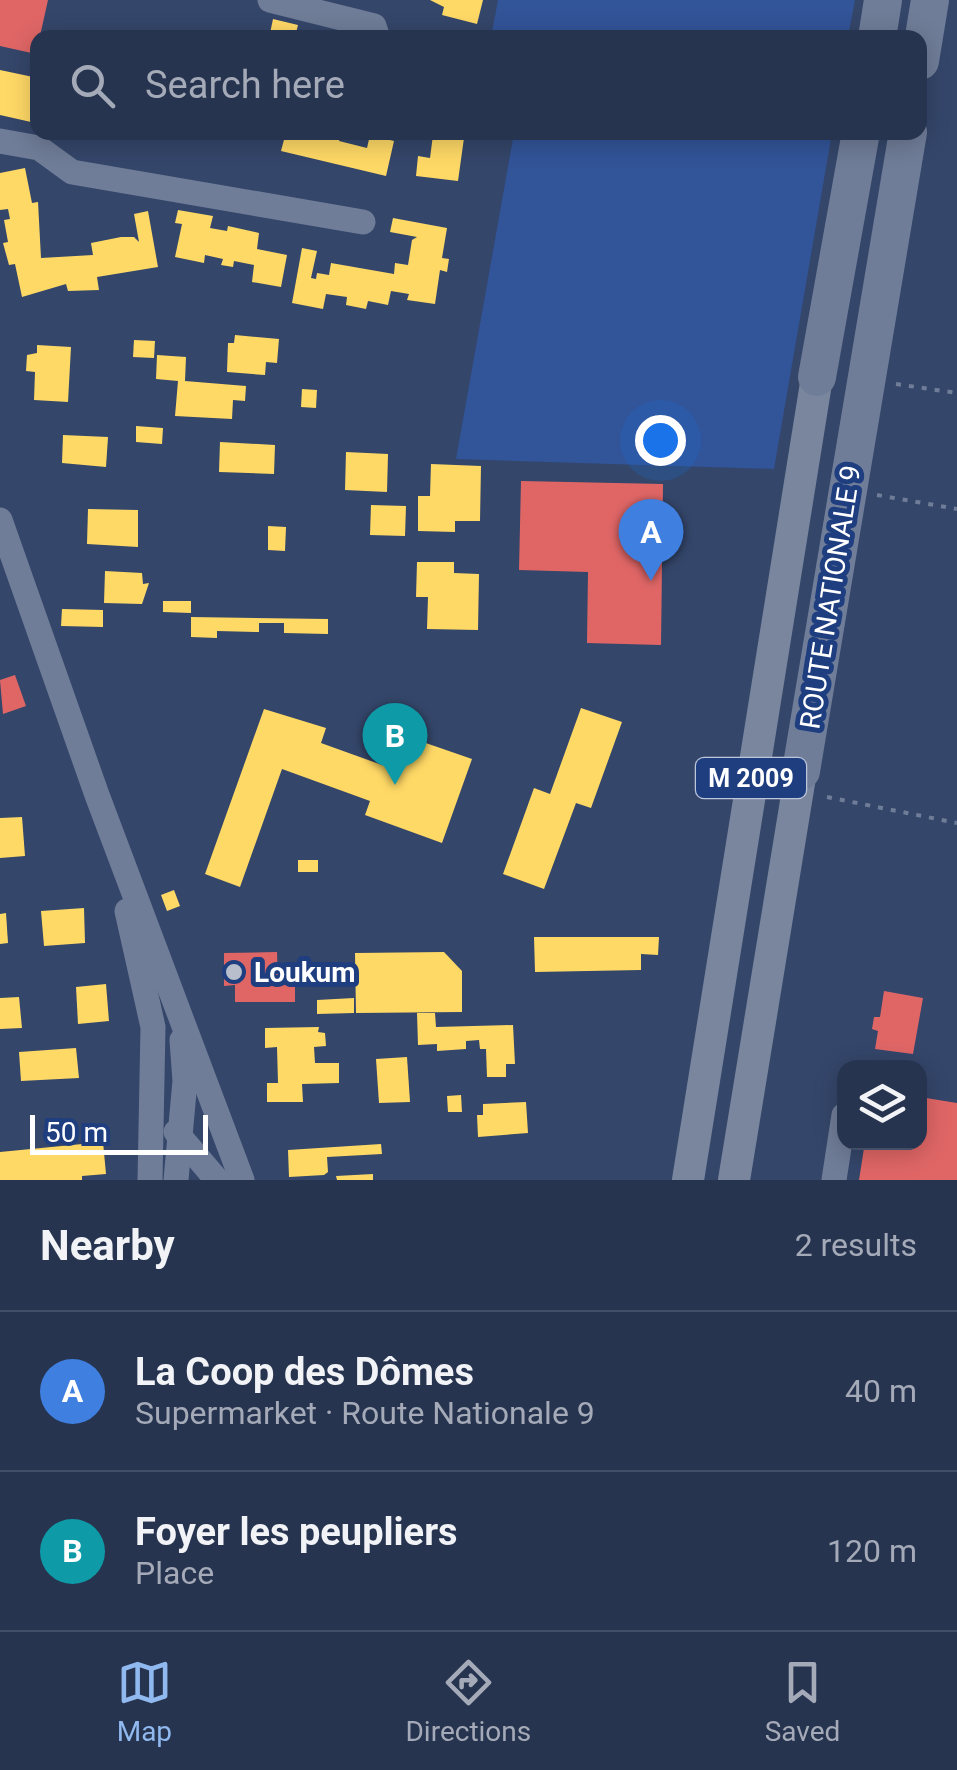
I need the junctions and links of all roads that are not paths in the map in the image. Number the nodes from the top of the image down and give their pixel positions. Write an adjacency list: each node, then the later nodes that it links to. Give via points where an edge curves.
1 (270, 0): 4 (street)
2 (884, 0): 5 (highway)
3 (930, 0): 6 (highway)
4 (375, 30)
5 (878, 30)
6 (925, 30)
7 (860, 140): 11 (highway, M 2009)
8 (907, 140): 13 (highway, ROUTE NATIONALE 9 / M 2009)
9 (0, 141): 10 (street, via 39,148 72,172)
10 (364, 222)
11 (817, 377): 23 (main road, M 2009)
12 (0, 520): 14 (street)
13 (800, 781): 24 (main road, ROUTE NATIONALE 9 / M 2009)
14 (97, 795): 15 (street); 16 (street, via 153,1027)
15 (180, 1010): 17 (street); 22 (street)
16 (154, 1111): 17 (street); 19 (street)
17 (181, 1136): 20 (street); 21 (street)
18 (839, 1150): 25 (street)
19 (150, 1180)
20 (176, 1180)
21 (217, 1180)
22 (242, 1180)
23 (688, 1180)
24 (734, 1180)
25 (834, 1180)

